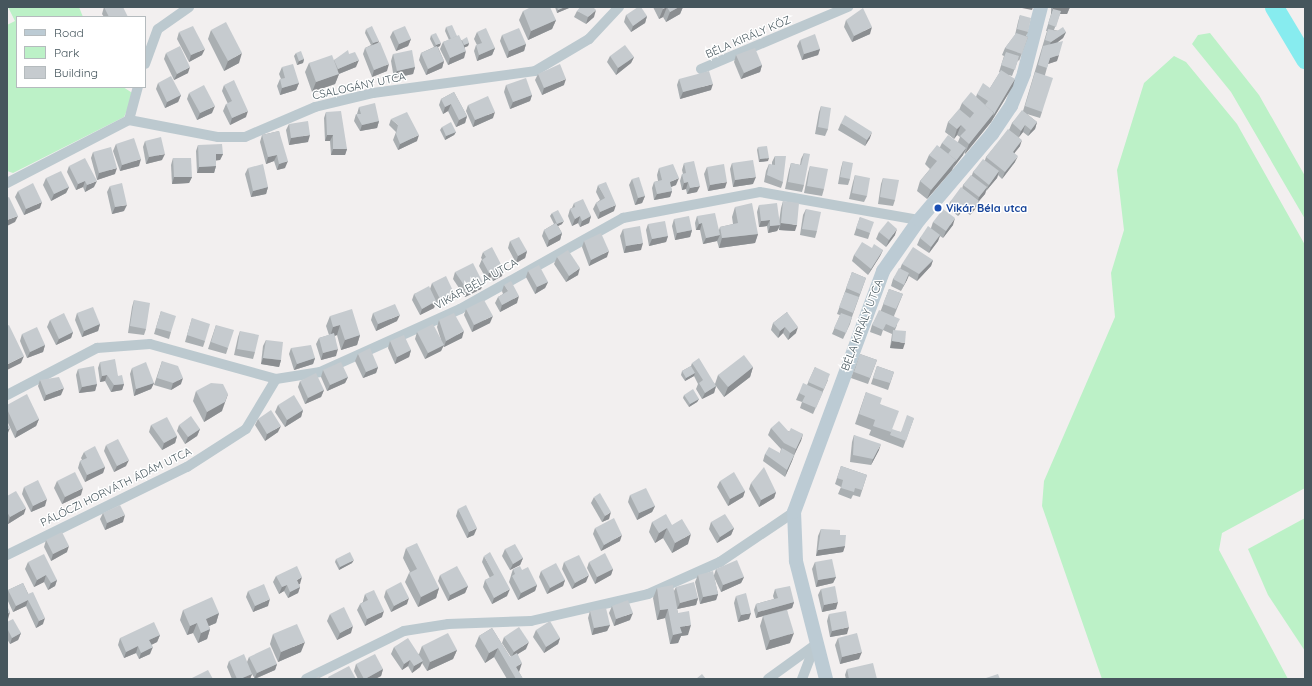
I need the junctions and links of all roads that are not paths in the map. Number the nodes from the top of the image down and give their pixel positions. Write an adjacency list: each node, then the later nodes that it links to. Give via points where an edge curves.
1 (190, 7): 5 (street, via 158,29)
2 (619, 7): 8 (street, CSALOGÁNY UTCA, via 589,39 536,71 373,93 315,107 245,137 218,138)
3 (848, 7): 6 (street, BÉLA KIRÁLY KÖZ)
4 (1041, 7): 10 (street, BÉLA KIRÁLY UTCA, via 1024,73 1011,106 992,134)
5 (146, 61)
6 (701, 70)
7 (138, 88): 8 (street)
8 (129, 120): 9 (street)
9 (7, 183)
10 (919, 220): 11 (street, VIKÁR BÉLA UTCA, via 760,192 623,218 460,309 320,372); 13 (street, BÉLA KIRÁLY UTCA, via 883,271)
11 (276, 379): 12 (street, VIKÁR BÉLA UTCA, via 150,344 96,348); 14 (street, PÁLÓCZI HORVÁTH ÁDÁM UTCA, via 246,429 187,467)
12 (7, 395)
13 (794, 512): 15 (street, BÉLA KIRÁLY UTCA, via 796,561); 16 (street, via 720,562 648,594 531,621 448,624 404,631)
14 (7, 555)
15 (816, 645): 17 (street); 18 (street); 19 (street, BÉLA KIRÁLY UTCA)
16 (306, 679)
17 (768, 679)
18 (802, 679)
19 (826, 679)

